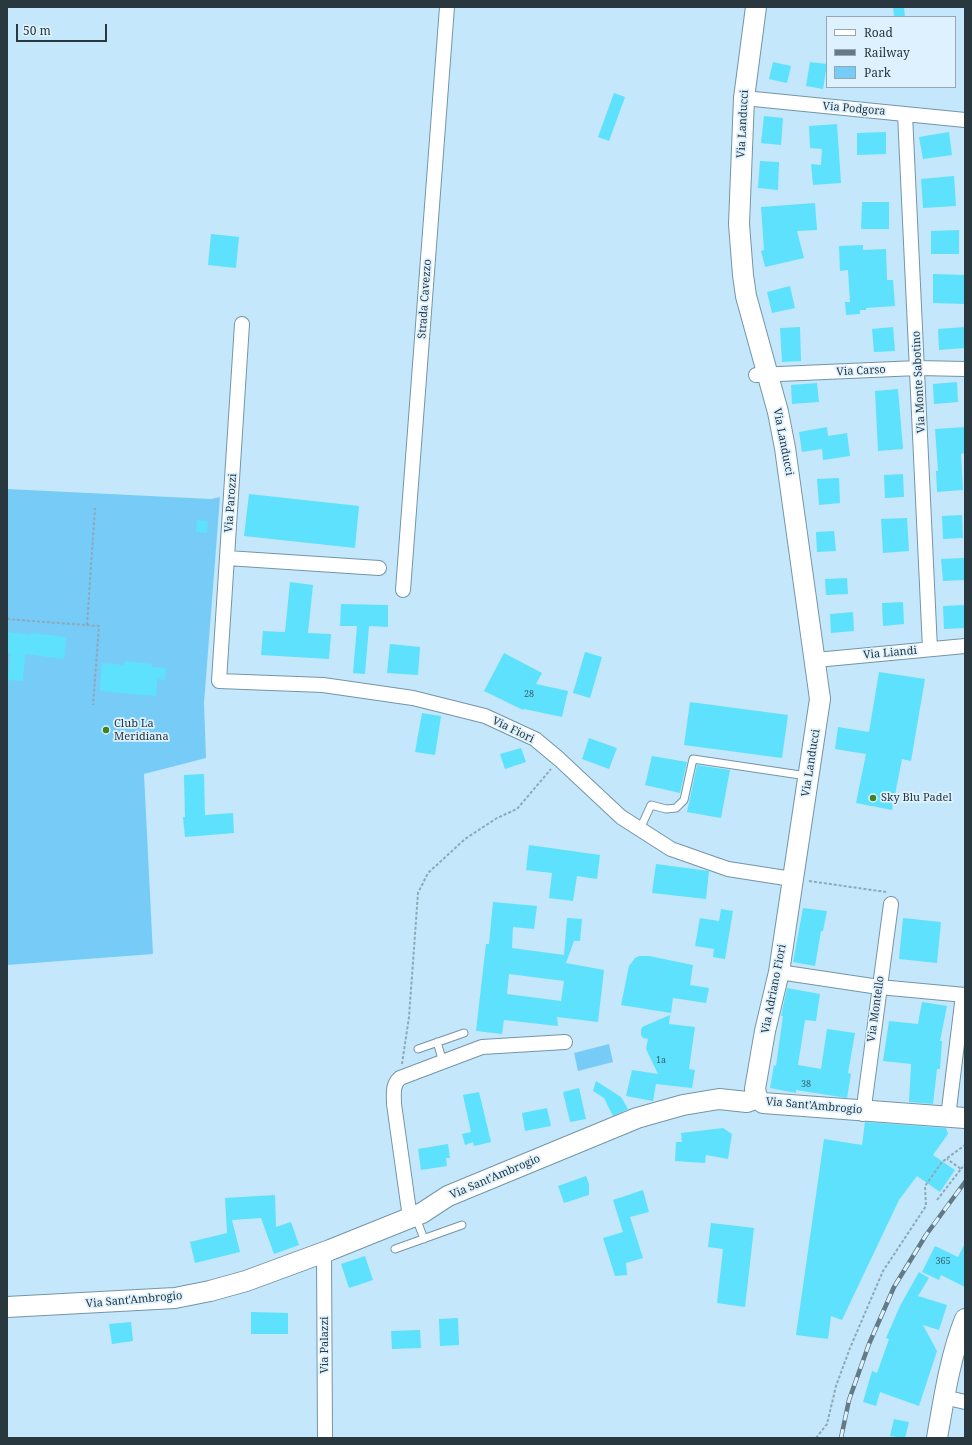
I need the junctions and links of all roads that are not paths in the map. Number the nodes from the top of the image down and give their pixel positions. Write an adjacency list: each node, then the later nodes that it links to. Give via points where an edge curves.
1 (447, 7): 12 (street, Strada Cavezzo)
2 (756, 7): 3 (street, Via Landucci)
3 (744, 98): 4 (street, Via Podgora); 9 (street, Via Landucci, via 739,224 743,274)
4 (905, 114): 5 (street, Via Podgora); 7 (street, Via Monte Sabotino)
5 (965, 120)
6 (242, 324): 10 (street, Via Parozzi)
7 (918, 368): 8 (street, Via Carso); 9 (street, Via Carso); 14 (street, Via Monte Sabotino)
8 (965, 369)
9 (762, 375): 15 (street, Via Landucci, via 778,412 785,448)
10 (227, 558): 11 (street); 16 (street, Via Parozzi)
11 (380, 568)
12 (402, 590)
13 (965, 646): 14 (street, Via Liandi)
14 (930, 649): 15 (street, Via Liandi)
15 (816, 660): 17 (street, Via Landucci, via 820,699)
16 (219, 681): 18 (street, Via Fiori, via 323,685 413,698 485,716 535,739 621,817)
17 (809, 776): 18 (lane, via 693,759 684,800 676,808 666,809 651,805); 19 (street, Via Landucci)
18 (640, 829): 19 (street, Via Fiori, via 671,849 728,869)
19 (792, 879): 21 (street, Via Adriano Fiori)
20 (891, 904): 22 (street, Via Montello)
21 (778, 972): 22 (street); 29 (street, Via Adriano Fiori, via 755,1089)
22 (879, 987): 23 (street); 30 (street, Via Montello)
23 (964, 995): 31 (street)
24 (464, 1033): 25 (lane)
25 (436, 1042): 27 (lane); 28 (lane)
26 (565, 1042): 28 (street, via 482,1047)
27 (418, 1049)
28 (443, 1062): 32 (street, via 400,1078 393,1090)
29 (757, 1098): 30 (street, Via Sant'Ambrogio, via 763,1103); 32 (street, Via Sant'Ambrogio, via 747,1102 720,1099 683,1105 637,1118 448,1196)
30 (863, 1112): 31 (street, Via Sant'Ambrogio)
31 (957, 1118)
32 (412, 1217): 34 (lane); 36 (street, Via Sant'Ambrogio)
33 (462, 1225): 34 (lane)
34 (424, 1239): 35 (lane)
35 (395, 1249)
36 (324, 1253): 37 (street, Via Sant'Ambrogio, via 246,1281 175,1298); 41 (street, Via Palazzi)
37 (7, 1307)
38 (965, 1319): 39 (street)
39 (944, 1398): 40 (street); 42 (street)
40 (965, 1402)
41 (326, 1438)
42 (937, 1438)

